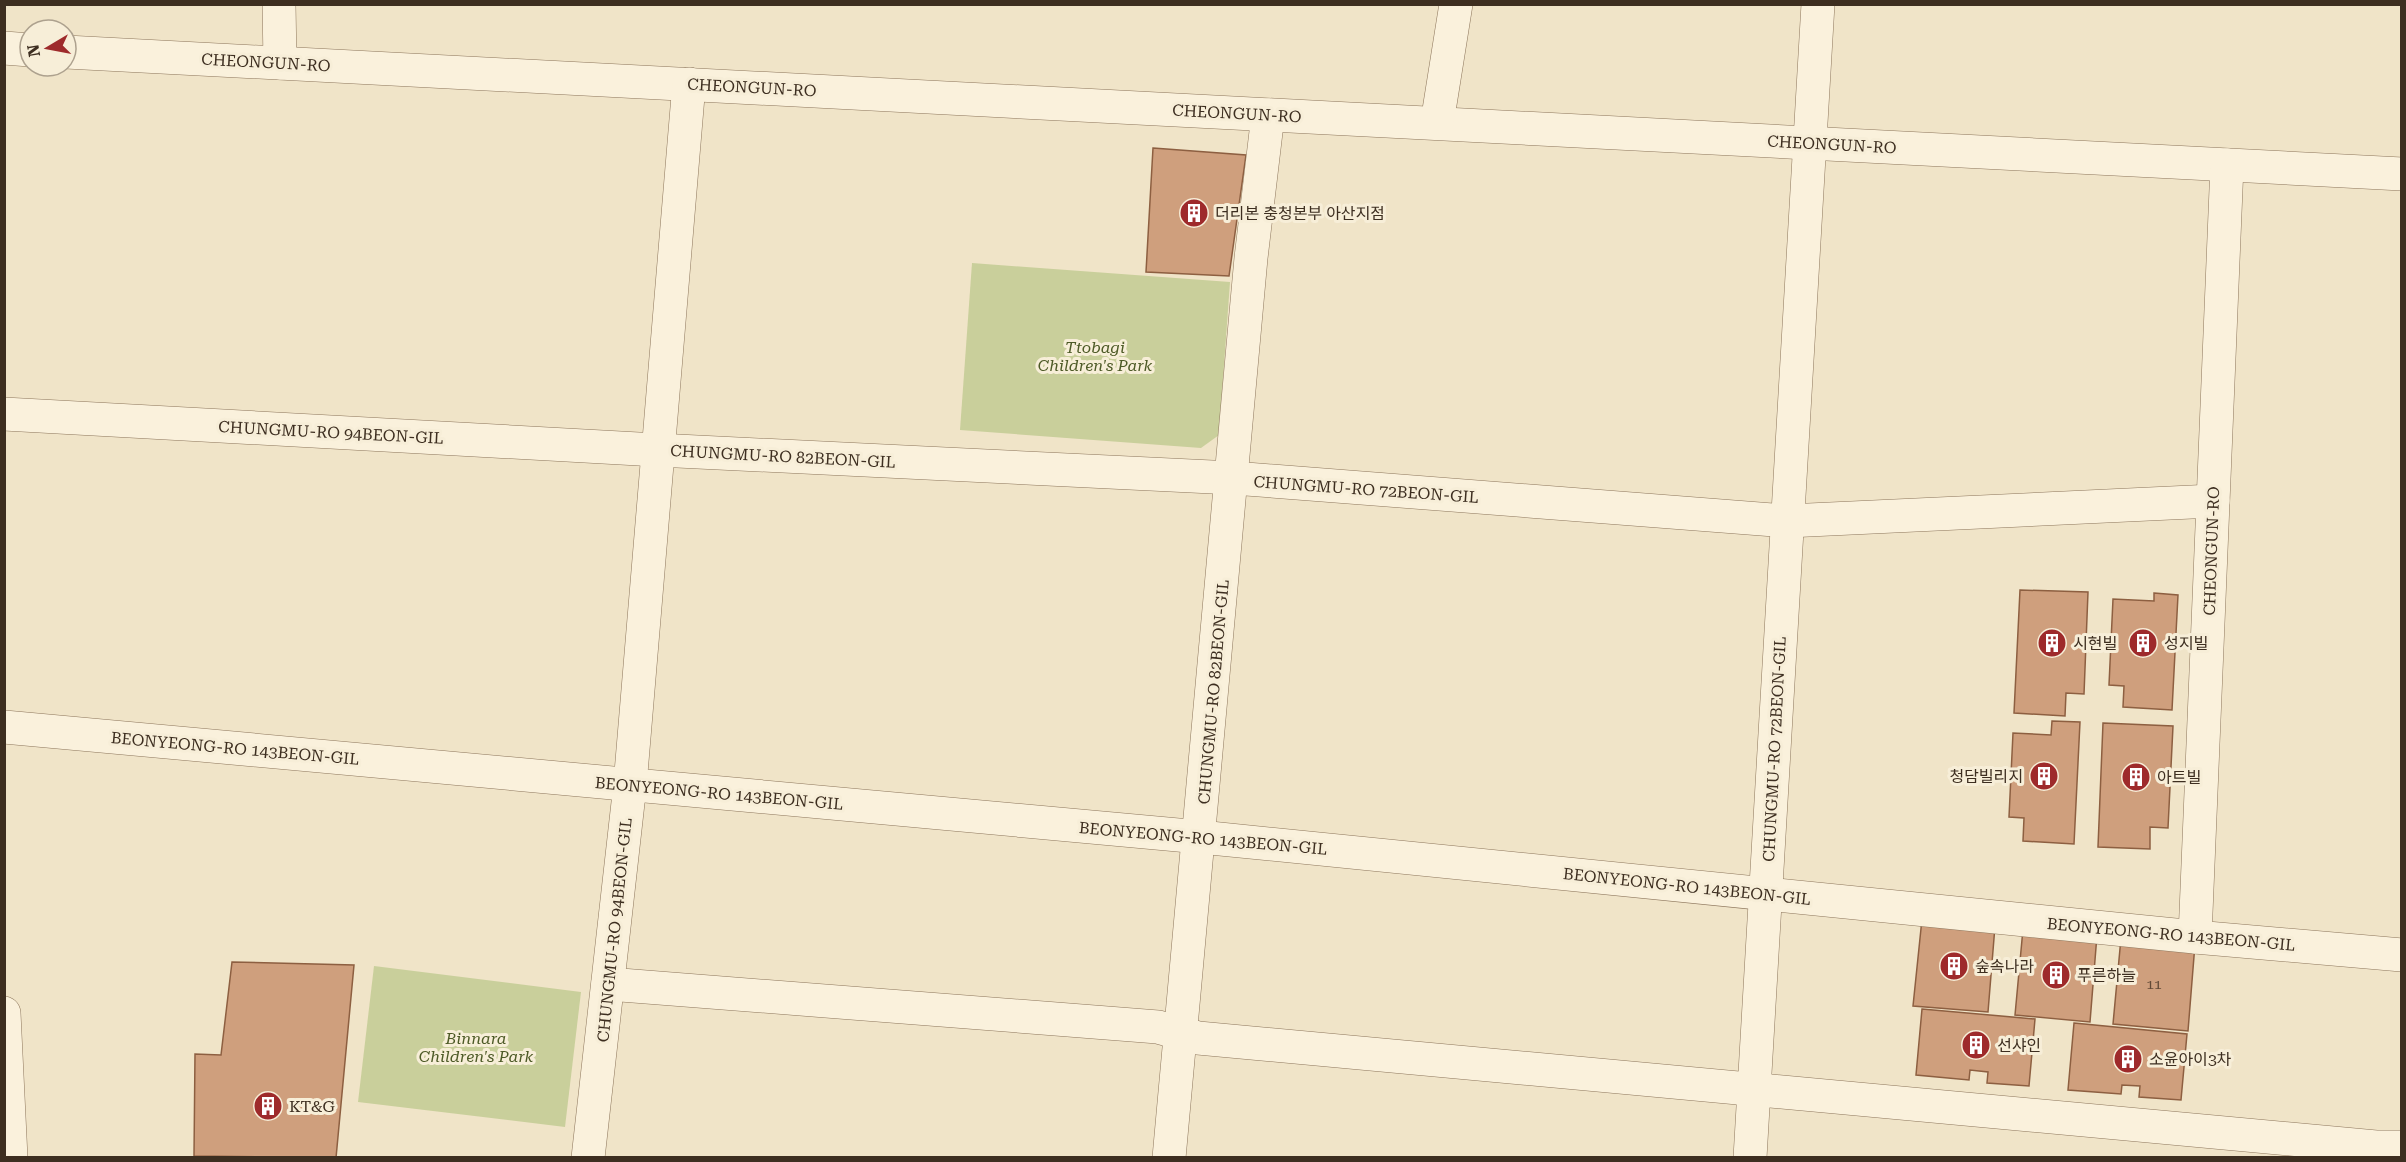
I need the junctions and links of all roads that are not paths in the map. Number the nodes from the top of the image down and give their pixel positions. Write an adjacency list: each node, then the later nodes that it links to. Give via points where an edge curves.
1 (279, 4): 5 (street)
2 (1456, 4): 8 (street)
3 (1818, 4): 9 (street, CHUNGMU-RO 72BEON-GIL)
4 (78, 53): 5 (street, CHEONGUN-RO)
5 (280, 63): 6 (street, CHEONGUN-RO)
6 (688, 84): 7 (street, CHEONGUN-RO); 13 (street, CHUNGMU-RO 94BEON-GIL)
7 (1269, 115): 8 (street, CHEONGUN-RO); 14 (street, CHUNGMU-RO 82BEON-GIL, via 1251,258)
8 (1437, 123): 9 (street, CHEONGUN-RO)
9 (1809, 143): 10 (street, CHEONGUN-RO); 16 (street, CHUNGMU-RO 72BEON-GIL)
10 (2227, 165): 11 (street, CHEONGUN-RO); 15 (street, CHEONGUN-RO)
11 (2402, 174)
12 (4, 414): 13 (street, CHUNGMU-RO 94BEON-GIL)
13 (657, 450): 14 (street, CHUNGMU-RO 82BEON-GIL); 18 (street, CHUNGMU-RO 94BEON-GIL)
14 (1233, 478): 16 (street, CHUNGMU-RO 72BEON-GIL); 19 (street, CHUNGMU-RO 82BEON-GIL)
15 (2213, 501): 16 (street); 21 (street, CHEONGUN-RO)
16 (1787, 521): 20 (street, CHUNGMU-RO 72BEON-GIL)
17 (4, 727): 18 (street, BEONYEONG-RO 143BEON-GIL)
18 (630, 785): 19 (street, BEONYEONG-RO 143BEON-GIL); 23 (street, CHUNGMU-RO 94BEON-GIL)
19 (1200, 837): 20 (street, BEONYEONG-RO 143BEON-GIL); 25 (street, CHUNGMU-RO 82BEON-GIL)
20 (1765, 893): 21 (street, BEONYEONG-RO 143BEON-GIL); 26 (street, CHUNGMU-RO 72BEON-GIL)
21 (2195, 937): 22 (street, BEONYEONG-RO 143BEON-GIL)
22 (2402, 955)
23 (608, 984): 25 (street, via 1158,1027); 29 (street, CHUNGMU-RO 94BEON-GIL)
24 (4, 1013): 28 (street)
25 (1181, 1033): 26 (street, via 1210,1039); 30 (street, CHUNGMU-RO 82BEON-GIL)
26 (1754, 1089): 27 (street); 31 (street, CHUNGMU-RO 72BEON-GIL)
27 (2402, 1147)
28 (10, 1158)
29 (588, 1158)
30 (1169, 1158)
31 (1750, 1158)

